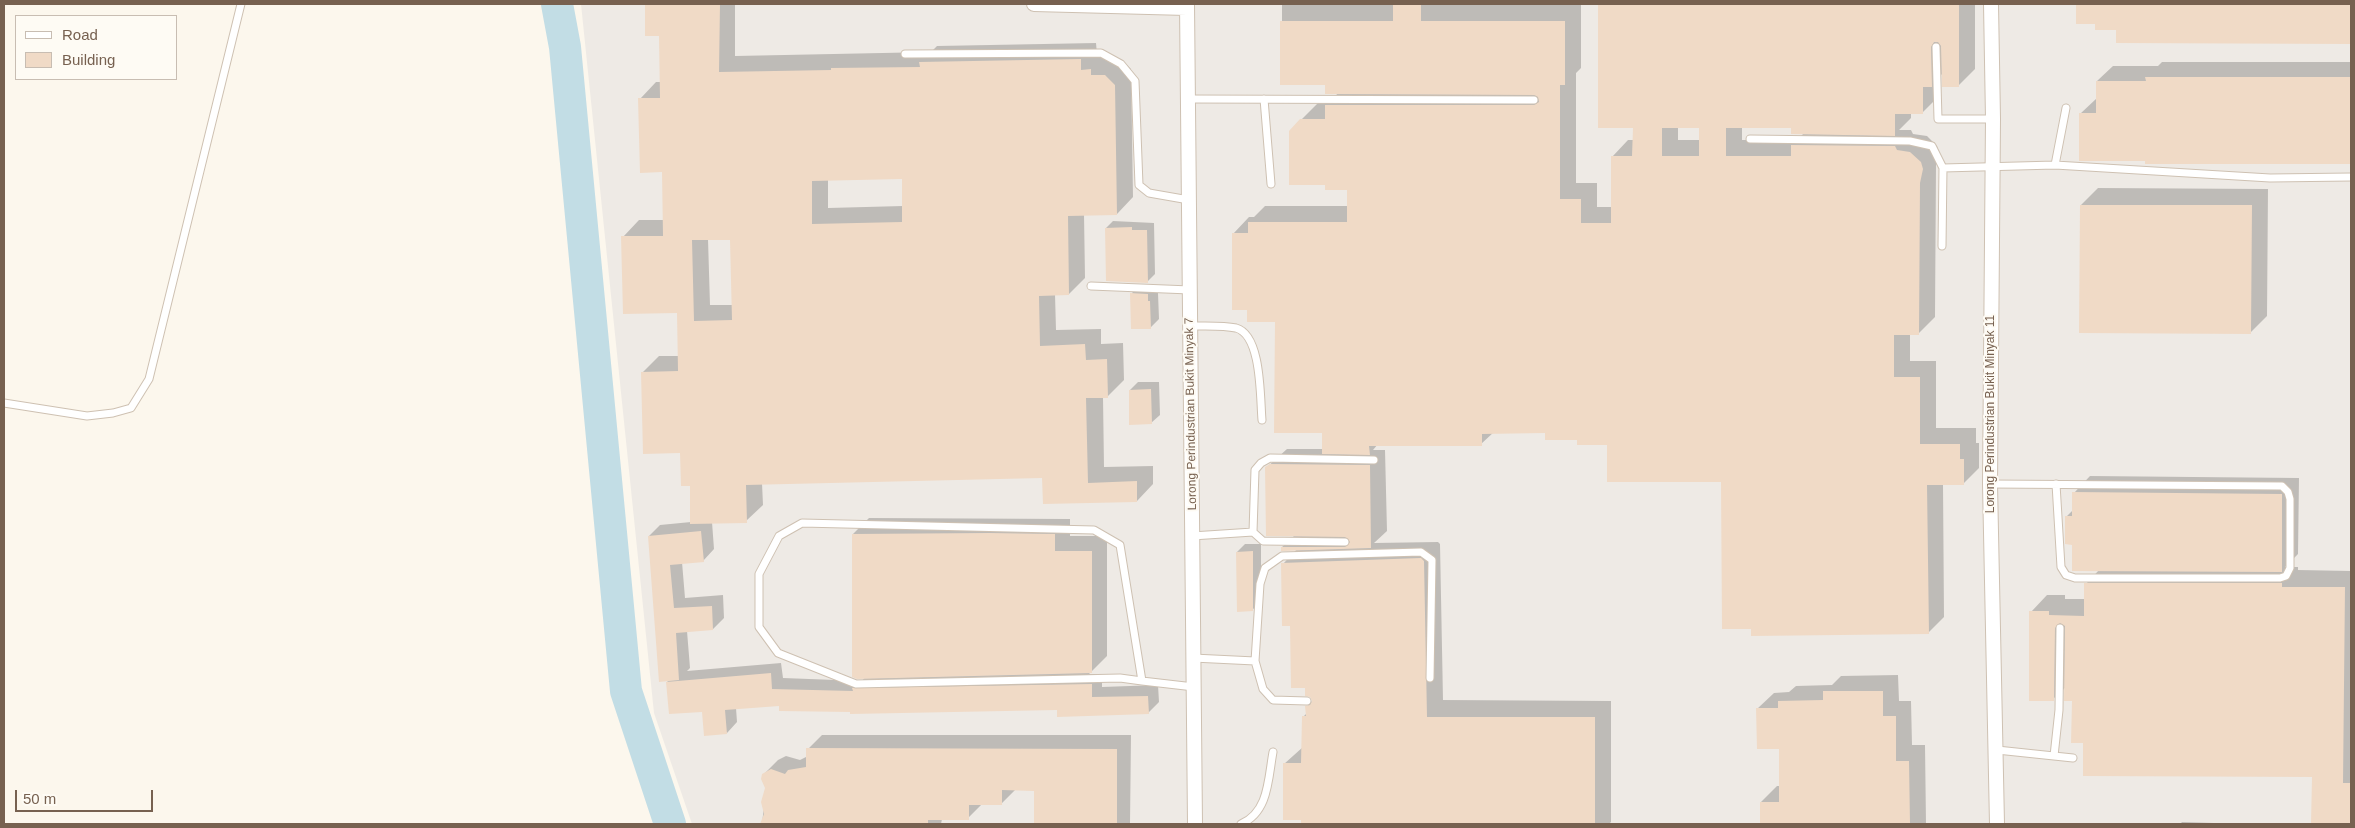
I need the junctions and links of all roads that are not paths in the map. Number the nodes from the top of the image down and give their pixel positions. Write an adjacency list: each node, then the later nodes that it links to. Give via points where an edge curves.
1 (241, 4): 23 (lane, via 149,379 131,408 113,413 87,416)
2 (1034, 4): 4 (street)
3 (1991, 4): 11 (street, Lorong Perindustrian Bukit Minyak 11)
4 (1187, 6): 7 (street, Lorong Perindustrian Bukit Minyak 7)
5 (1936, 47): 11 (lane, via 1938,119)
6 (906, 54): 18 (lane, via 1101,53 1121,64 1135,81 1139,185 1150,194)
7 (1188, 98): 8 (lane); 18 (street, Lorong Perindustrian Bukit Minyak 7)
8 (1264, 99): 9 (lane); 17 (lane)
9 (1534, 100)
10 (2066, 108): 13 (lane)
11 (1993, 119): 14 (street, Lorong Perindustrian Bukit Minyak 11)
12 (1750, 139): 15 (lane, via 1910,141 1932,146)
13 (2055, 165): 14 (lane); 16 (lane, via 2270,178)
14 (1993, 166): 15 (lane); 26 (street, Lorong Perindustrian Bukit Minyak 11)
15 (1943, 168): 19 (lane)
16 (2351, 177)
17 (1271, 184)
18 (1189, 200): 21 (street, Lorong Perindustrian Bukit Minyak 7)
19 (1942, 246)
20 (1091, 286): 21 (lane)
21 (1190, 290): 22 (street, Lorong Perindustrian Bukit Minyak 7)
22 (1190, 326): 24 (lane, via 1237,328 1248,336 1255,350); 29 (street, Lorong Perindustrian Bukit Minyak 7)
23 (4, 403)
24 (1262, 420)
25 (1374, 460): 28 (lane, via 1270,458 1260,463 1256,470)
26 (1990, 484): 27 (lane); 38 (street, Lorong Perindustrian Bukit Minyak 11)
27 (2056, 484): 27 (lane, via 2061,567 2066,575 2075,578 2280,578 2286,576 2290,568 2290,499 2282,486)
28 (1254, 532): 29 (lane); 30 (lane, via 1263,541)
29 (1192, 536): 32 (street, Lorong Perindustrian Bukit Minyak 7)
30 (1345, 542)
31 (2060, 628): 40 (lane, via 2060,710)
32 (1193, 658): 33 (lane); 36 (street, Lorong Perindustrian Bukit Minyak 7)
33 (1255, 661): 34 (lane, via 1260,584 1265,568 1282,556 1422,552 1432,560); 37 (lane, via 1263,689 1273,700)
34 (1430, 678)
35 (1142, 681): 35 (lane, via 1120,678 856,684 778,653 759,627 758,574 779,536 802,523 1094,530 1120,545); 36 (lane)
36 (1194, 687): 42 (street, Lorong Perindustrian Bukit Minyak 7)
37 (1307, 702)
38 (1997, 750): 40 (lane); 44 (street, Lorong Perindustrian Bukit Minyak 11)
39 (1273, 752): 43 (lane, via 1264,804 1251,820)
40 (2054, 756): 41 (lane)
41 (2073, 758)
42 (1195, 824)
43 (1241, 824)
44 (1997, 824)

